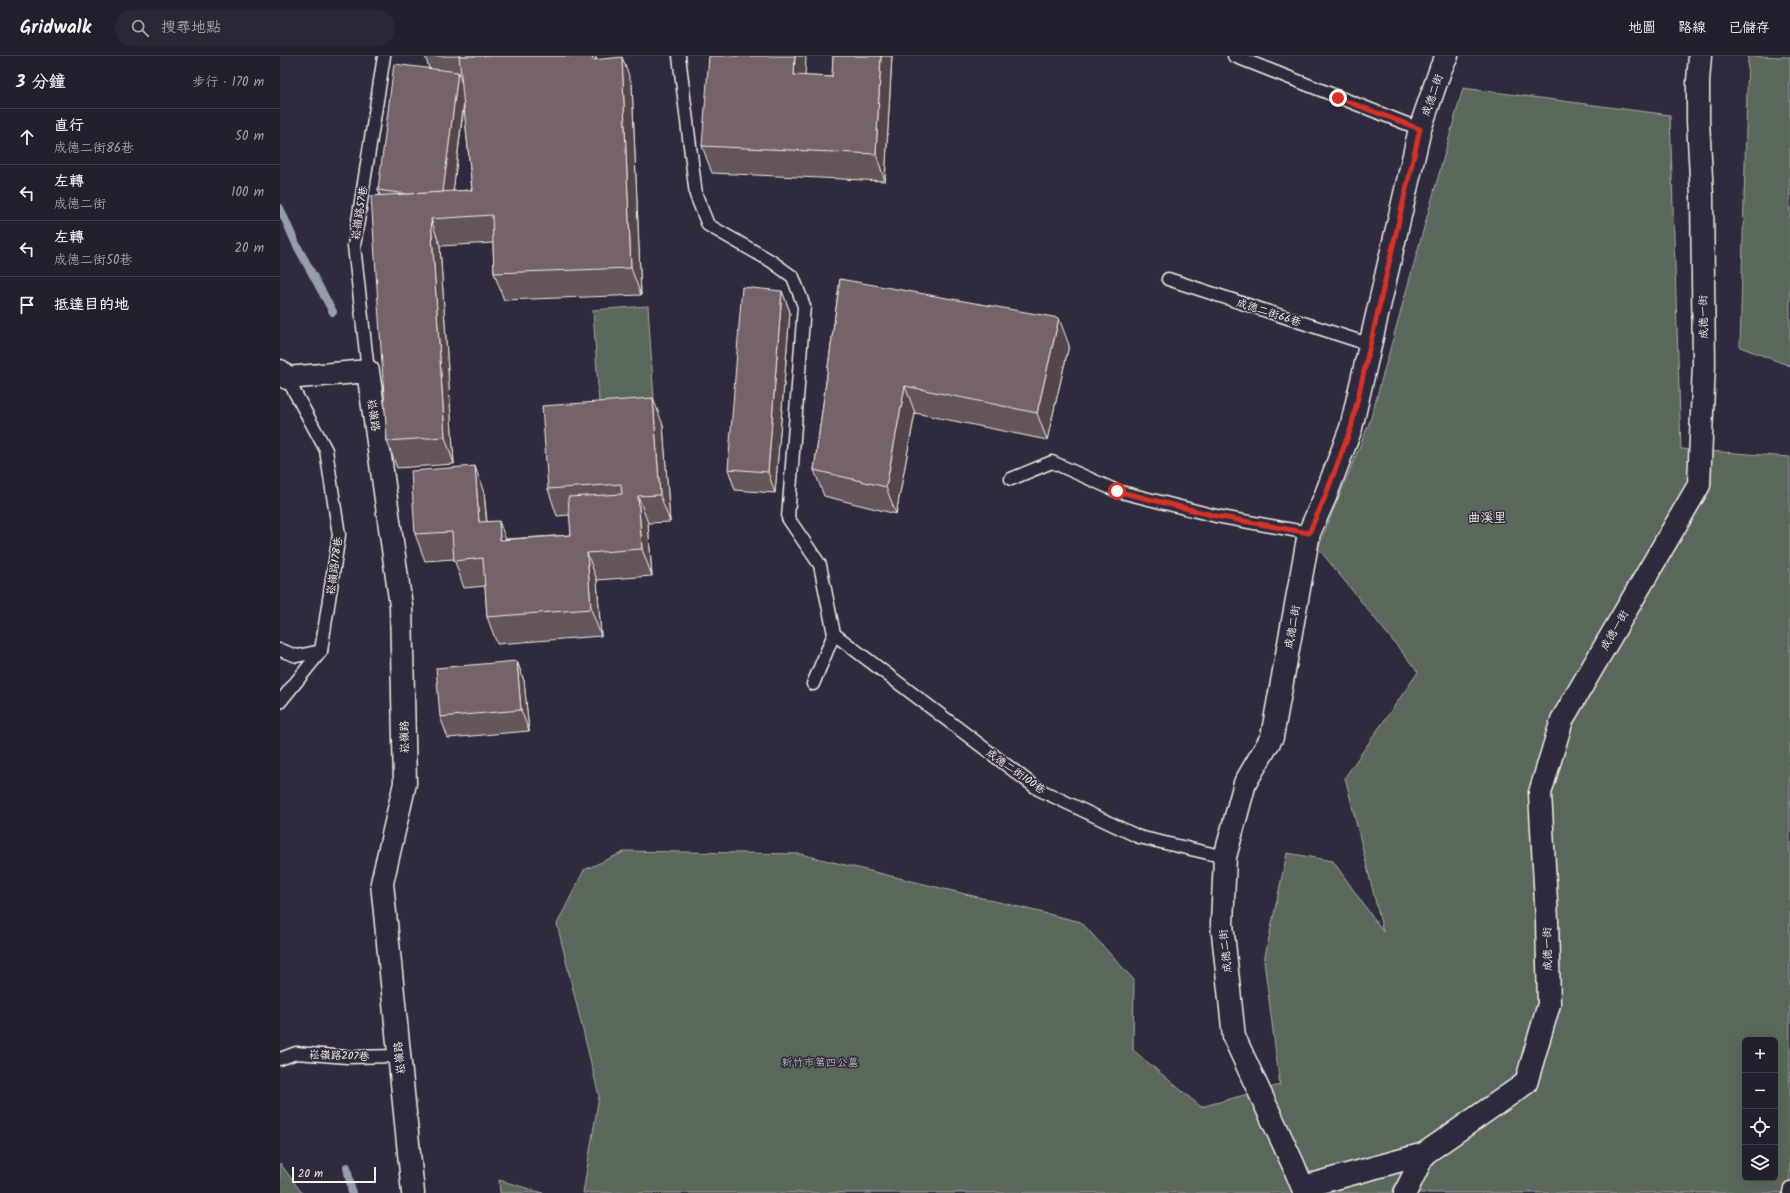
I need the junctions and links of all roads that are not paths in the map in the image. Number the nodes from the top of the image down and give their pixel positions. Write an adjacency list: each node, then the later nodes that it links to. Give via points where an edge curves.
1 (384, 56): 9 (lane, 崧嶺路57巷, via 354,246)
2 (679, 56): 13 (lane, via 696,195 708,225 771,261 793,277 804,306 788,518 820,565)
3 (1234, 56): 6 (lane)
4 (1447, 56): 6 (street, 成德二街)
5 (1700, 56): 21 (street, 成德一街, via 1698,114 1702,196 1704,364 1698,485 1562,720 1540,793 1549,1004 1526,1083)
6 (1420, 129): 8 (street, 成德二街)
7 (1168, 280): 8 (lane, 成德二街66巷)
8 (1371, 345): 12 (street, 成德二街, via 1351,428)
9 (368, 372): 10 (street); 19 (street, 崧嶺路, via 401,606 405,783 382,883)
10 (283, 375): 15 (lane, 崧嶺路178巷, via 326,450 339,535)
11 (1011, 479): 12 (lane, via 1052,462 1117,491 1216,516)
12 (1309, 533): 18 (street, 成德二街, via 1272,737 1246,783)
13 (834, 634): 16 (lane); 18 (lane, 成德二街100巷, via 1038,789 1139,837)
14 (280, 650): 15 (lane, via 297,656)
15 (321, 651): 17 (lane, 崧嶺路178巷)
16 (813, 684)
17 (280, 702)
18 (1225, 857): 23 (street, 成德二街, via 1222,924 1234,1037)
19 (399, 1056): 20 (lane, 崧嶺路207巷, via 347,1057 296,1053); 24 (street, 崧嶺路)
20 (280, 1059)
21 (1424, 1154): 23 (street, 成德一街); 25 (street, 成德一街)
22 (1790, 1188): 26 (lane)
23 (1304, 1190)
24 (413, 1193)
25 (1405, 1193)
26 (1789, 1193)

